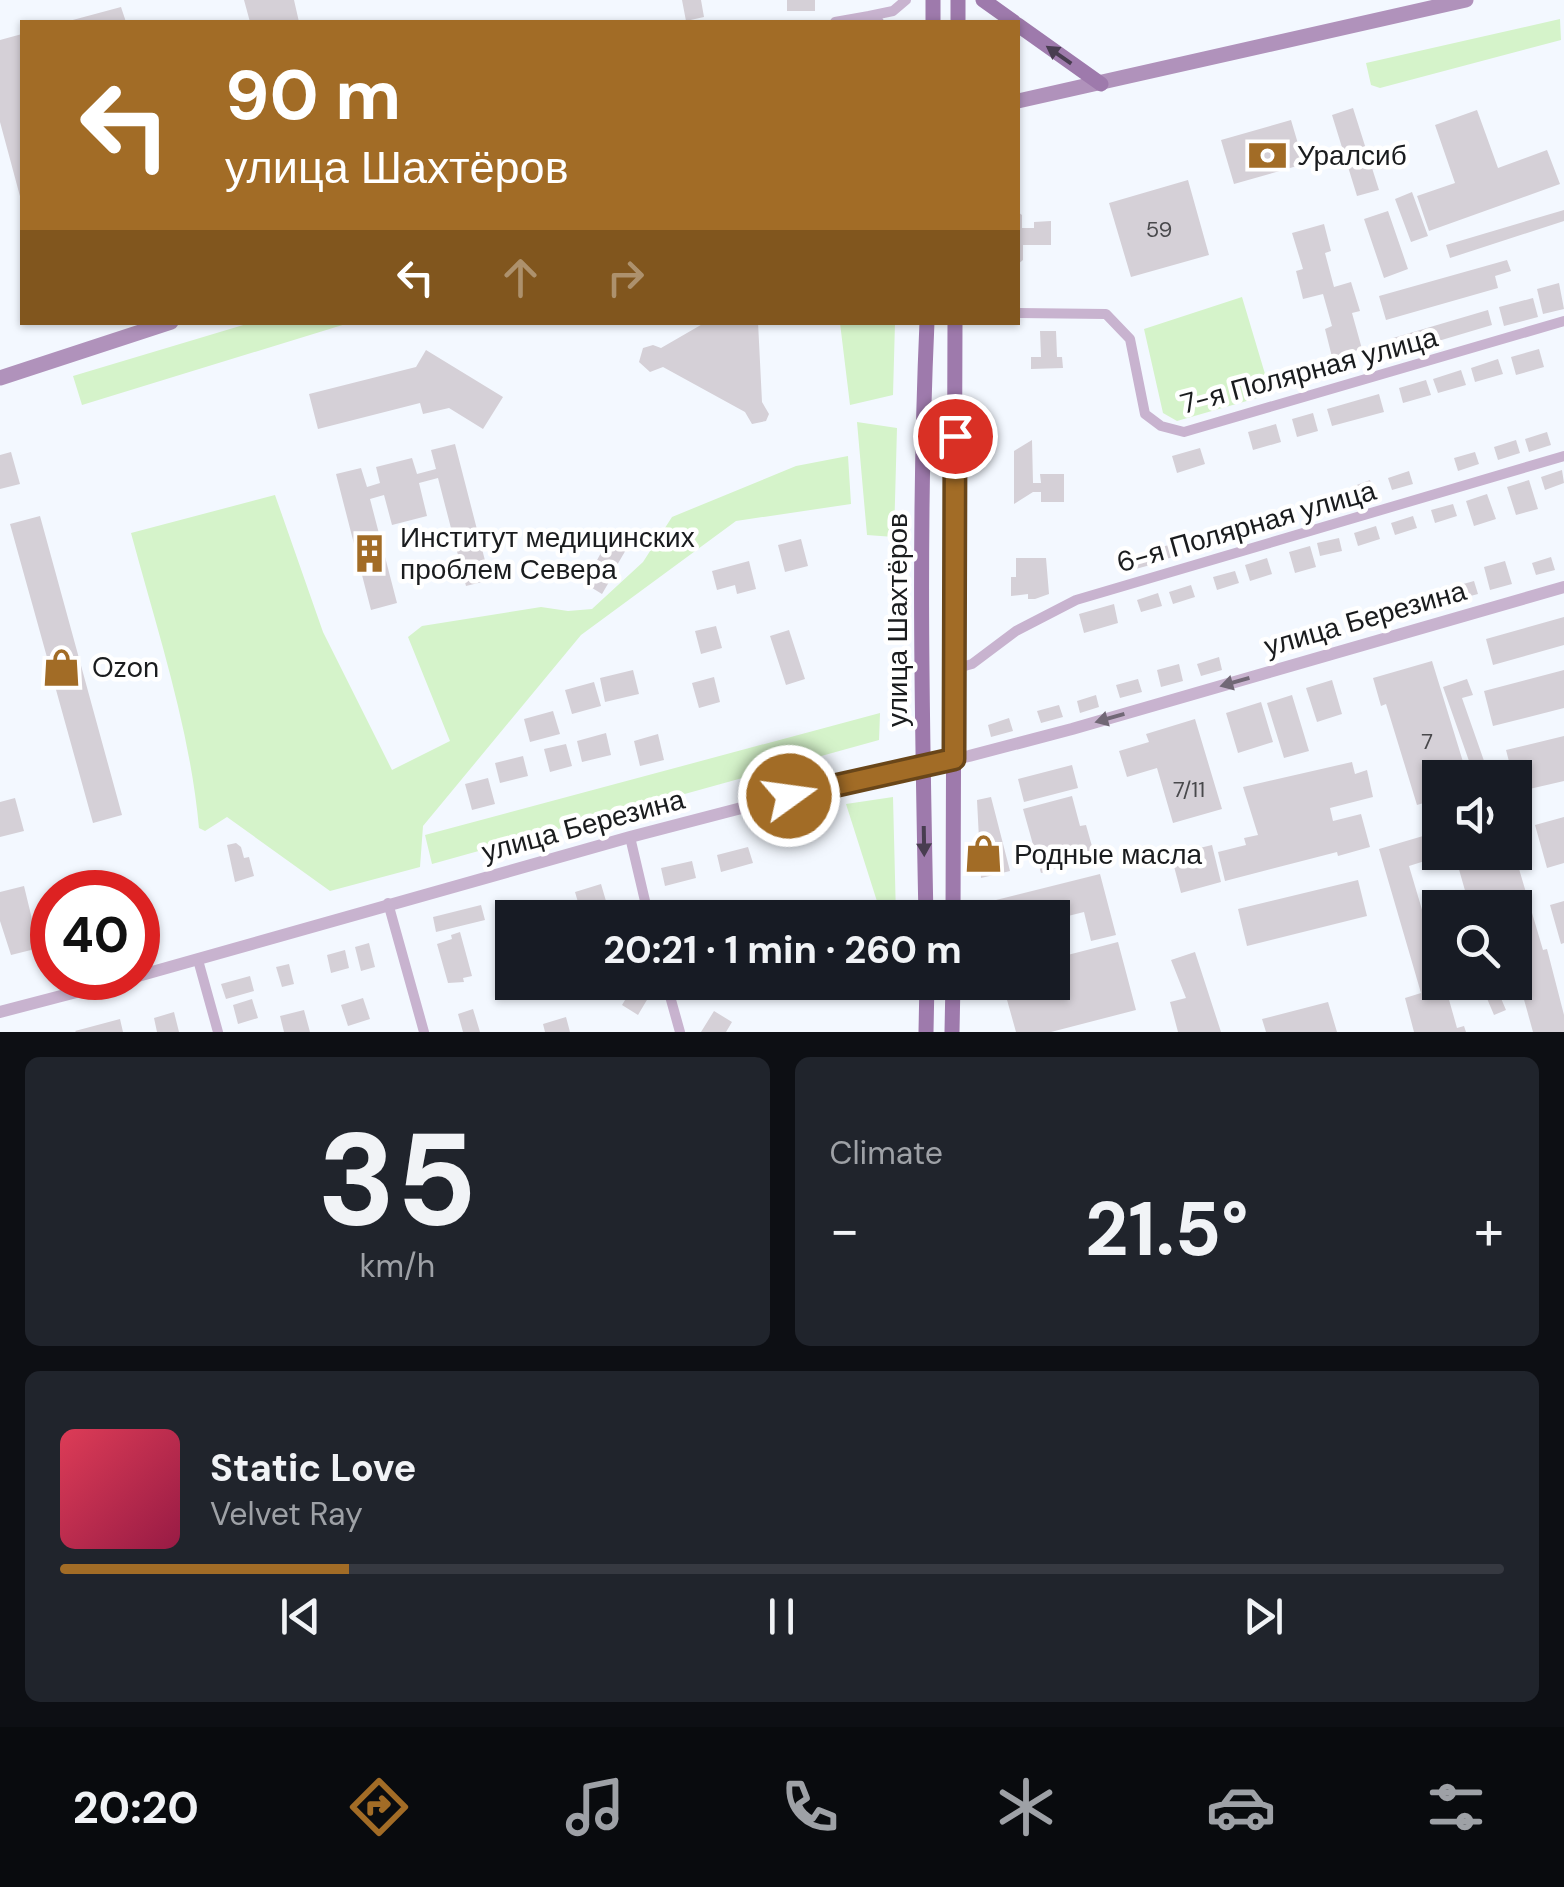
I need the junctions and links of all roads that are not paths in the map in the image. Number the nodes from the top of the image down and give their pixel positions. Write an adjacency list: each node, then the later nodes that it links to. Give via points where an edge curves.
1 (906, 0): 4 (street)
2 (983, 0): 5 (main road)
3 (1466, 0): 7 (main road)
4 (874, 19)
5 (1010, 20)
6 (1020, 27): 7 (main road, one-way to 6)
7 (1101, 84): 8 (main road)
8 (1020, 101)
9 (1020, 314): 10 (street, 7-я Полярная улица, via 1106,314 1130,339 1145,414 1184,432)
10 (1564, 321)
11 (162, 325): 14 (main road)
12 (926, 325): 19 (main road, улица Шахтёров)
13 (955, 325): 17 (main road, улица Шахтёров)
14 (0, 378)
15 (1564, 456): 17 (street, 6-я Полярная улица, via 1076,600)
16 (1564, 587): 18 (street, улица Березина, one-way to 18)
17 (954, 670): 18 (main road, улица Шахтёров)
18 (954, 759): 19 (street, улица Березина); 23 (main road, улица Шахтёров)
19 (922, 764): 20 (street, улица Березина); 22 (main road, улица Шахтёров, one-way to 22)
20 (630, 837): 21 (street); 24 (street, улица Березина)
21 (644, 900)
22 (926, 900)
23 (953, 900)
24 (388, 903): 25 (street, улица Березина); 33 (street)
25 (198, 960): 26 (street, улица Березина); 32 (street)
26 (160, 970)
27 (46, 1000): 31 (street)
28 (671, 1000): 34 (street)
29 (927, 1000): 35 (main road)
30 (952, 1000): 36 (main road)
31 (0, 1012)
32 (218, 1032)
33 (424, 1032)
34 (680, 1032)
35 (926, 1032)
36 (952, 1032)

